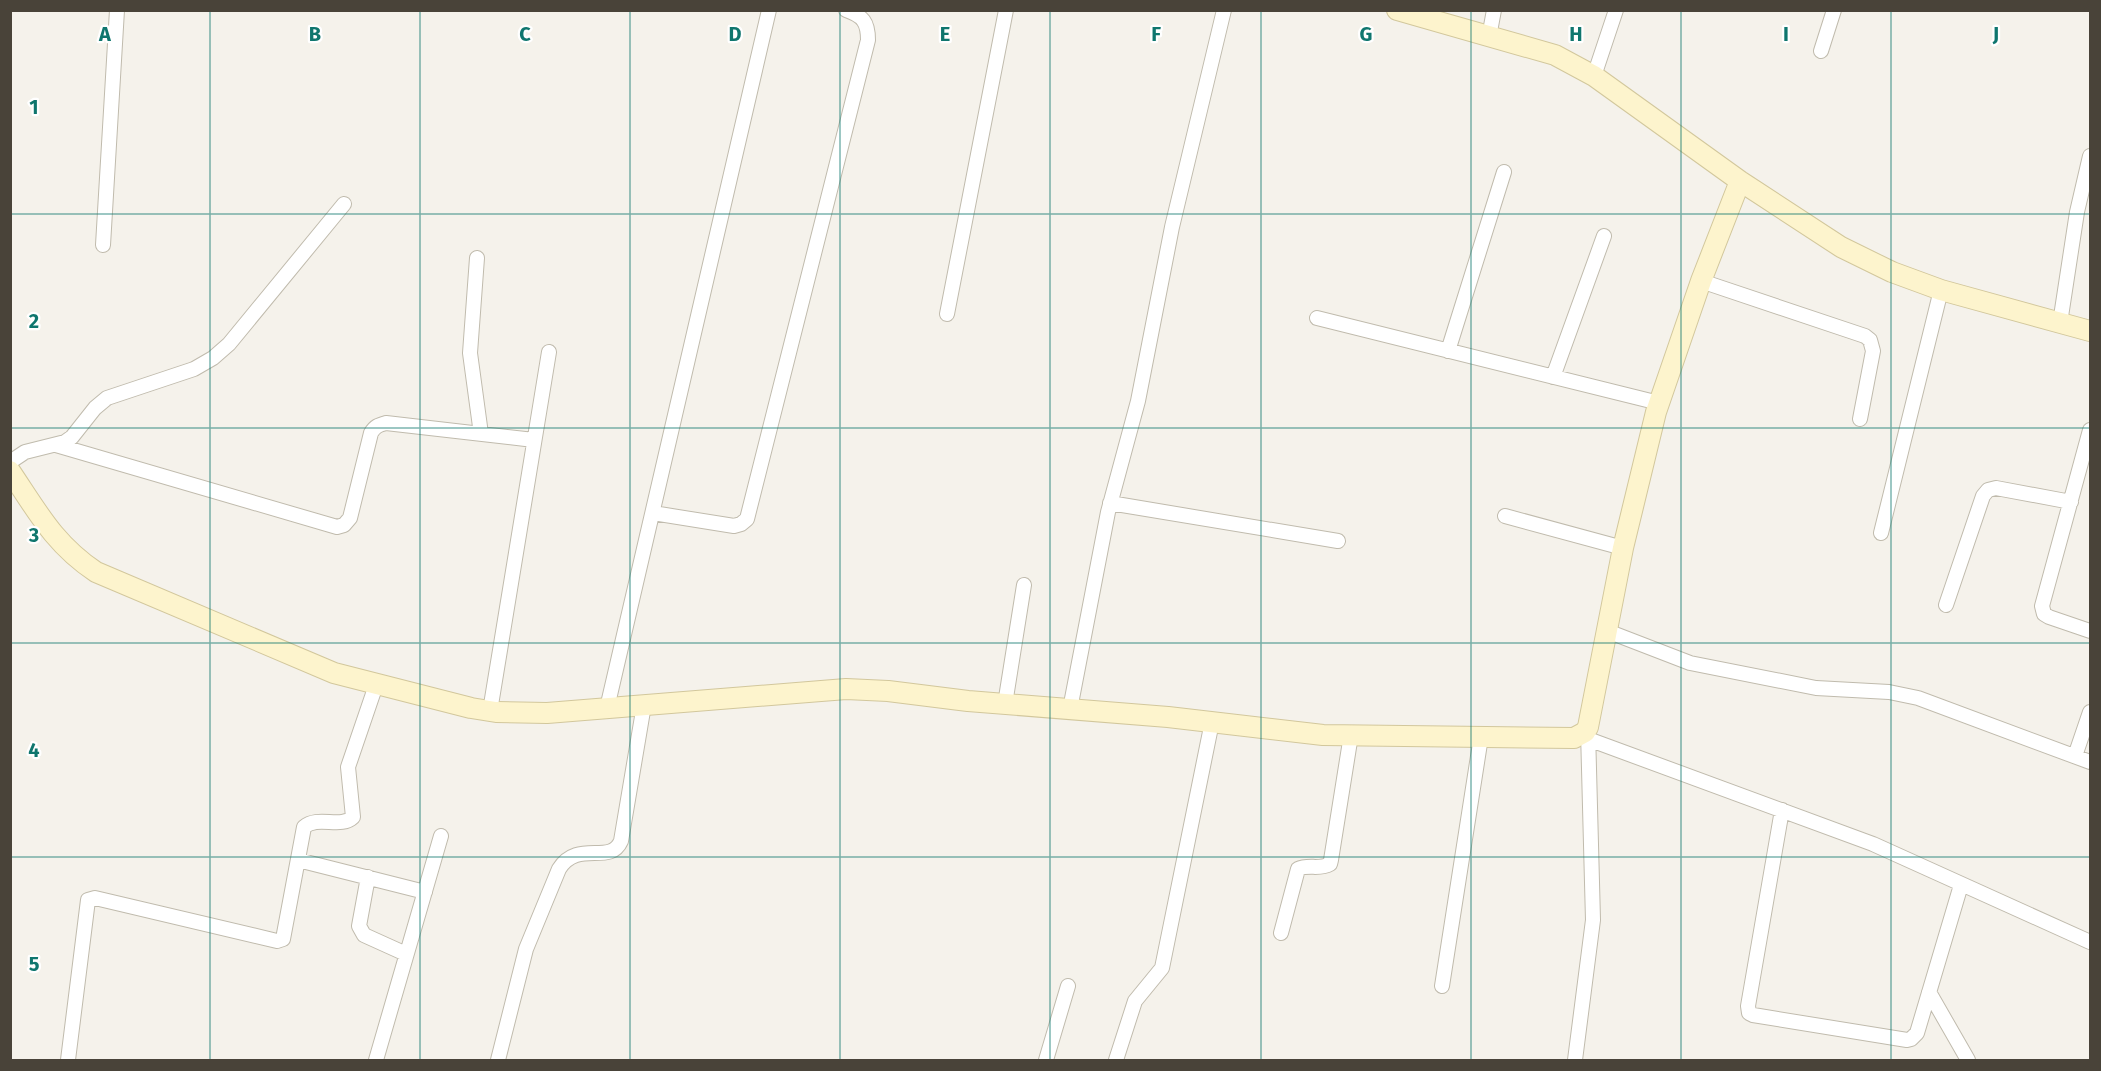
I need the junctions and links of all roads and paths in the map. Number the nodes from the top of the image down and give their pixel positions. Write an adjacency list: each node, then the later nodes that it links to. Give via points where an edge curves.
1 (117, 10): 18 (street)
2 (769, 10): 39 (street)
3 (846, 10): 39 (street, via 866,21 868,40 747,519 734,526)
4 (1006, 10): 22 (street)
5 (1224, 10): 38 (street, via 1172,227 1140,393)
6 (1397, 10): 10 (street)
7 (1494, 10): 10 (street)
8 (1616, 10): 12 (street)
9 (1834, 10): 11 (street)
10 (1489, 37): 12 (street, via 1555,55)
11 (1821, 51)
12 (1594, 76): 15 (street)
13 (2091, 156): 24 (street, via 2077,212)
14 (1504, 172): 26 (street)
15 (1740, 181): 20 (street); 21 (street, via 1841,247)
16 (344, 204): 34 (street, via 229,344 213,358 194,369 106,398 72,437)
17 (1604, 236): 28 (street)
18 (103, 245)
19 (477, 258): 32 (street, via 470,353)
20 (1701, 281): 29 (street); 30 (street, via 1870,340 1874,351)
21 (1941, 290): 24 (street); 41 (street)
22 (947, 314)
23 (1317, 318): 26 (street)
24 (2060, 323): 25 (street)
25 (2091, 331)
26 (1448, 351): 28 (street)
27 (549, 352): 33 (street)
28 (1553, 377): 29 (street)
29 (1659, 403): 43 (street)
30 (1860, 419)
31 (2091, 430): 37 (street)
32 (481, 434): 33 (street); 34 (street, via 386,423 375,427 350,518 337,527)
33 (534, 440): 53 (street)
34 (56, 445): 35 (street, via 26,452)
35 (10, 462)
36 (10, 471): 48 (street, via 45,525 96,572 317,667)
37 (2070, 502): 45 (street, via 1996,488 1988,490); 47 (street, via 2042,610 2049,618)
38 (1110, 503): 42 (street); 52 (street)
39 (652, 513): 51 (street)
40 (1505, 516): 43 (street)
41 (1881, 533)
42 (1338, 541)
43 (1623, 548): 46 (street)
44 (1024, 585): 49 (street)
45 (1946, 604)
46 (1606, 631): 56 (street); 59 (street, via 1690,663 1816,688 1904,694)
47 (2091, 631)
48 (376, 685): 53 (street); 63 (street, via 348,767 352,817 304,826)
49 (1005, 704): 50 (street, via 846,689); 52 (street)
50 (644, 705): 51 (street); 75 (street, via 621,841 610,852 572,855 559,869 526,949)
51 (607, 708): 53 (street, via 547,713)
52 (1070, 709): 55 (street)
53 (490, 711)
54 (2091, 712): 59 (street)
55 (1212, 722): 57 (street); 77 (street, via 1162,968 1135,1001)
56 (1588, 733): 58 (street, via 1574,738); 61 (street); 78 (street, via 1593,920)
57 (1351, 735): 58 (street); 67 (street, via 1330,864 1298,869)
58 (1481, 737): 71 (street)
59 (2074, 756): 60 (street)
60 (2091, 762)
61 (1782, 810): 65 (street, via 1873,844); 72 (street, via 1749,1012 1759,1018 1907,1040 1917,1033)
62 (441, 836): 66 (street)
63 (298, 860): 64 (street); 73 (street, via 285,936 281,940 96,898 88,900)
64 (368, 877): 66 (street); 69 (street, via 360,931)
65 (1961, 885): 68 (street); 72 (street)
66 (425, 892): 69 (street)
67 (1281, 933)
68 (2091, 942)
69 (406, 954): 74 (street)
70 (1068, 986): 76 (street)
71 (1442, 986)
72 (1929, 992): 79 (street)
73 (68, 1060)
74 (376, 1060)
75 (498, 1060)
76 (1046, 1060)
77 (1116, 1060)
78 (1575, 1060)
79 (1968, 1060)

